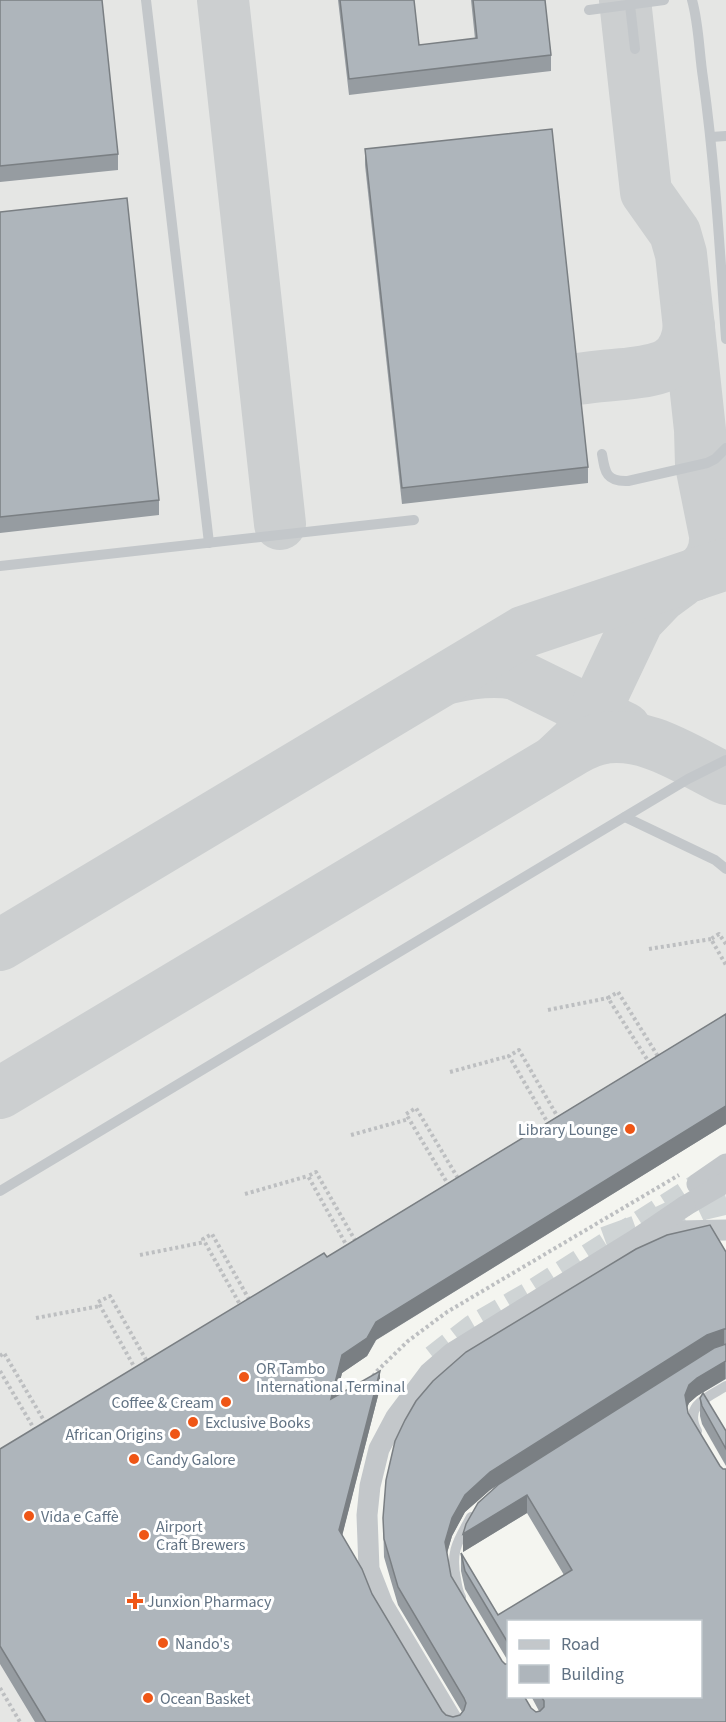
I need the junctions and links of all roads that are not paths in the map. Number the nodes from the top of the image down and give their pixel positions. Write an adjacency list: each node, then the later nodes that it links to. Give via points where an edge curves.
1 (146, 0): 13 (lane)
2 (664, 0): 4 (lane)
3 (692, 0): 8 (lane)
4 (630, 5): 5 (lane); 6 (lane)
5 (589, 10)
6 (635, 49)
7 (726, 136): 8 (lane)
8 (711, 137): 9 (lane)
9 (726, 339)
10 (726, 448): 11 (lane, via 707,463 628,481 607,475)
11 (602, 454)
12 (414, 520): 13 (lane)
13 (208, 543): 14 (lane)
14 (0, 566)
15 (726, 760): 16 (lane)
16 (625, 817): 17 (lane, via 716,860); 22 (lane)
17 (726, 869)
18 (726, 1164): 19 (street)
19 (688, 1180)
20 (726, 1182): 23 (street)
21 (726, 1189): 23 (street)
22 (0, 1191)
23 (685, 1206): 25 (street, bridge)
24 (726, 1230): 25 (street, via 680,1231)
25 (638, 1238): 30 (street, via 452,1353 418,1387 379,1449 367,1515 369,1569 383,1605)
26 (726, 1386): 27 (lane, via 701,1402 692,1415)
27 (705, 1445)
28 (479, 1509): 29 (lane, via 459,1539 452,1562)
29 (464, 1602)
30 (453, 1722)

